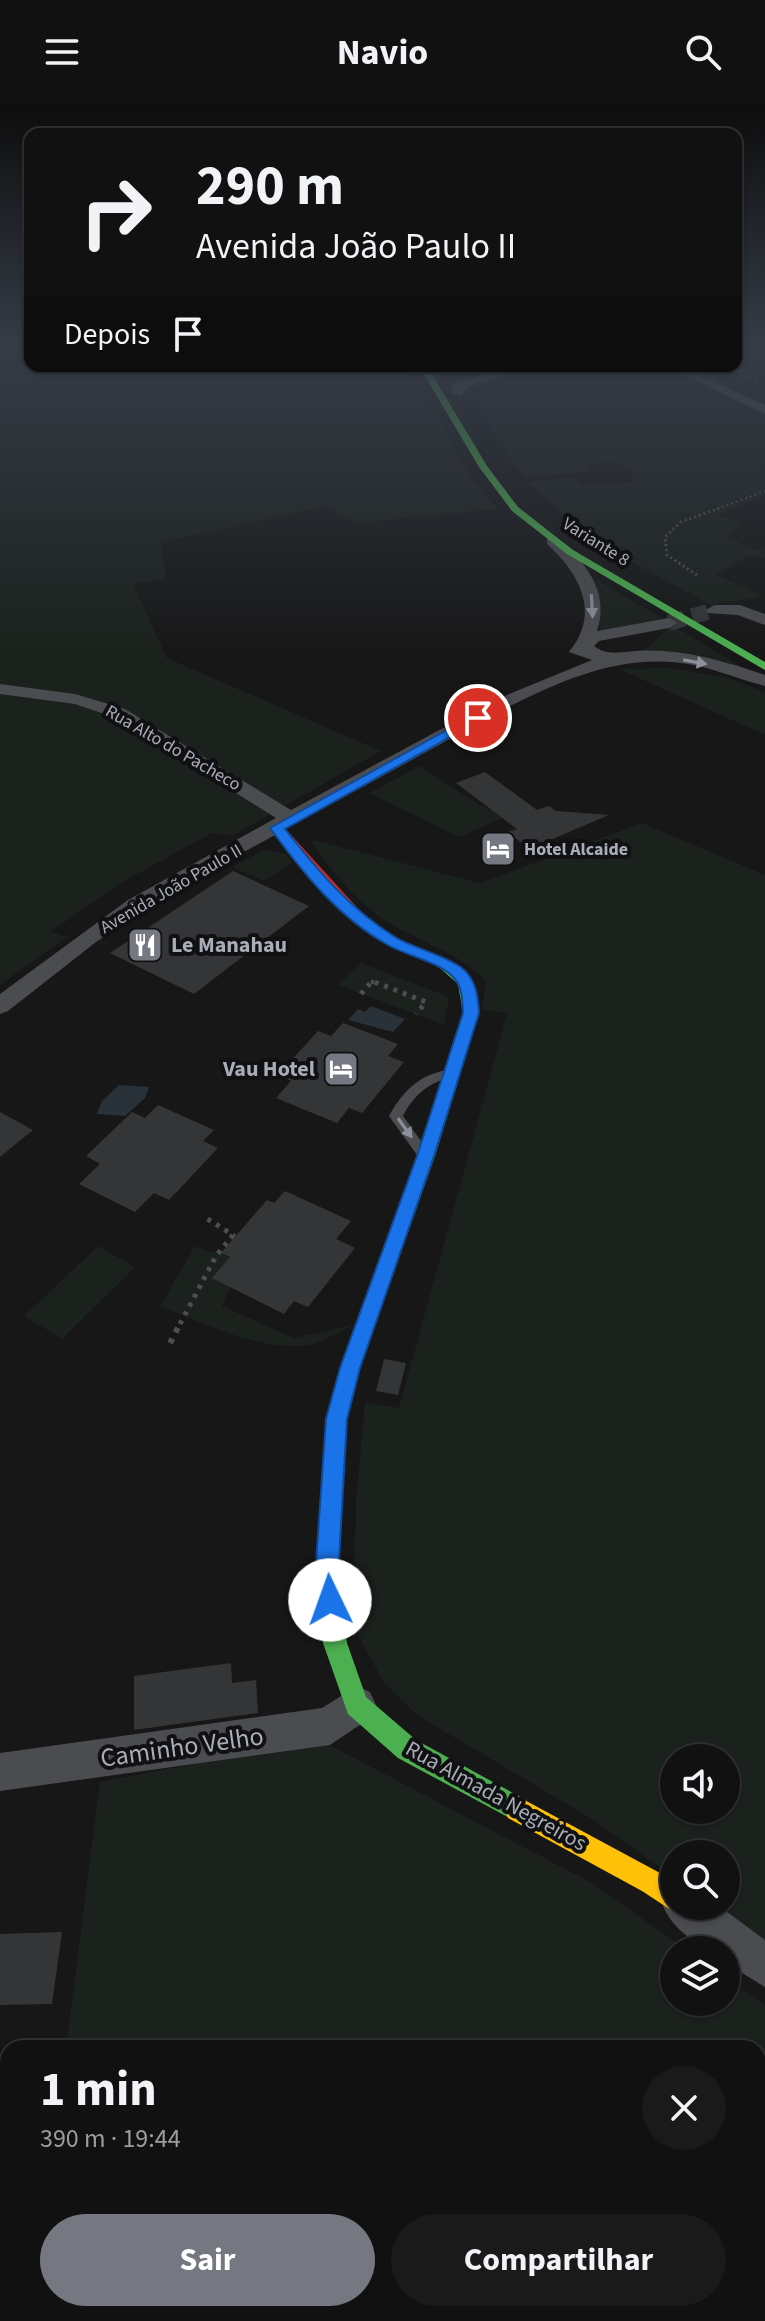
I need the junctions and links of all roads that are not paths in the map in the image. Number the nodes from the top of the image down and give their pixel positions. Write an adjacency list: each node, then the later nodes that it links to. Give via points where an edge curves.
1 (474, 449): 3 (main road, Variante 8, via 498,489)
2 (493, 449): 7 (main road, Variante 8, via 540,510 602,556)
3 (541, 531): 6 (street, one-way to 6, via 568,555 589,585 595,609); 9 (main road, Variante 8)
4 (714, 610): 5 (street)
5 (765, 611)
6 (585, 643): 8 (street, via 592,655); 8 (street, via 669,623 632,654); 12 (street, via 563,667)
7 (765, 650)
8 (619, 658): 10 (street, one-way to 10, via 688,660); 12 (street)
9 (765, 667)
10 (765, 681)
11 (0, 689): 13 (street, Rua Alto do Pacheco, via 59,694 119,713)
12 (520, 695): 13 (street, Avenida João Paulo II)
13 (284, 824): 14 (street, Avenida João Paulo II, via 101,928); 15 (main road, Rua Almada Negreiros, via 326,889 357,918 393,942 458,972 469,989 471,1013)
14 (0, 1006)
15 (452, 1073): 16 (main road, Rua Almada Negreiros); 16 (lane, one-way to 16, via 423,1082 396,1116)
16 (426, 1156): 17 (main road, Rua Almada Negreiros, via 336,1419 327,1578 335,1643)
17 (357, 1705): 18 (street, Caminho Velho, via 330,1726); 19 (main road, Rua Almada Negreiros, via 407,1749)
18 (0, 1772)
19 (660, 1889)
20 (703, 1920): 21 (street)
21 (765, 1966)

